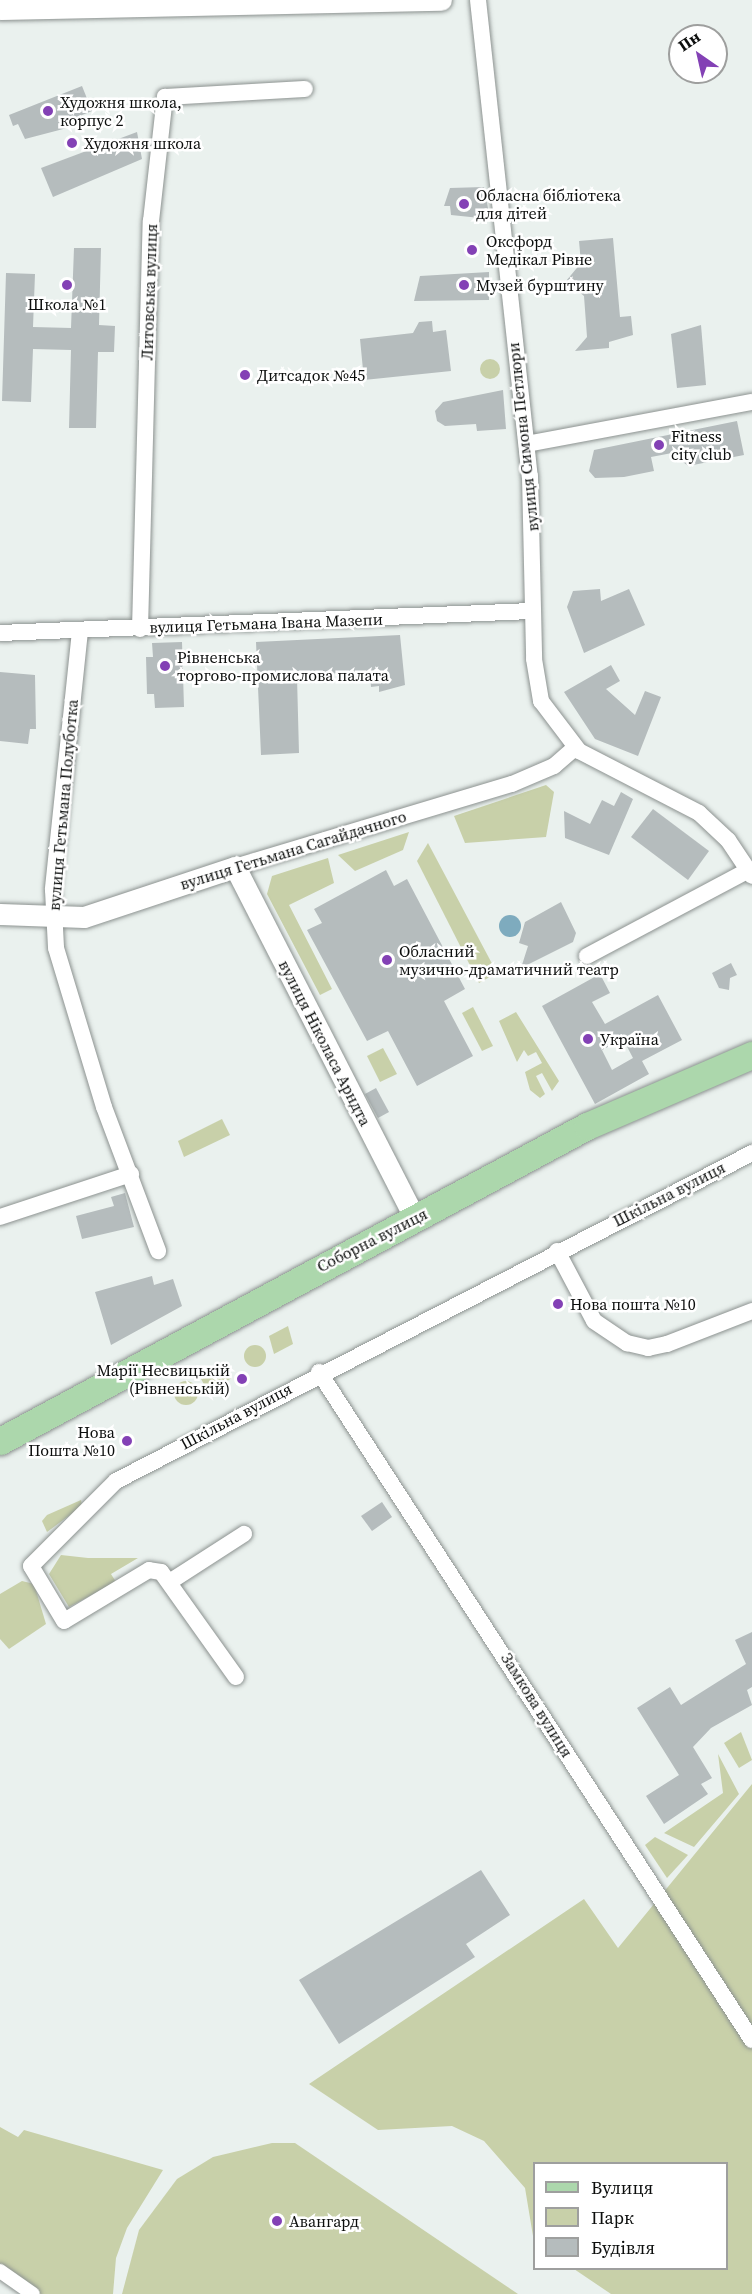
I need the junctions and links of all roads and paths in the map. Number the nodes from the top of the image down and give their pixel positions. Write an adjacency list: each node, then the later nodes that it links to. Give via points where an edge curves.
1 (441, 0): 3 (street)
2 (478, 0): 6 (street, вулиця Симона Петлюри)
3 (0, 9)
4 (305, 89): 8 (street, Литовська вулиця, via 165,97 151,221)
5 (752, 402): 6 (street)
6 (527, 444): 7 (street, вулиця Симона Петлюри)
7 (532, 611): 8 (street, вулиця Гетьмана Івана Мазепи); 11 (street, вулиця Симона Петлюри, via 541,701)
8 (140, 629): 9 (street, вулиця Гетьмана Івана Мазепи)
9 (80, 631): 10 (street, вулиця Гетьмана Івана Мазепи); 15 (street, вулиця Гетьмана Полуботка)
10 (0, 633)
11 (575, 748): 12 (street, вулиця Гетьмана Сагайдачного, via 554,766 512,784); 13 (street, вулиця Симона Петлюри, via 699,813)
12 (235, 867): 15 (street, вулиця Гетьмана Сагайдачного, via 84,917); 21 (street, вулиця Ніколаса Арндта)
13 (750, 873): 16 (street)
14 (0, 914): 15 (street, вулиця Гетьмана Сагайдачного)
15 (53, 916): 19 (street, вулиця Гетьмана Полуботка, via 56,948 104,1107)
16 (587, 956)
17 (752, 1055): 21 (main road, Соборна вулиця, via 587,1126)
18 (745, 1156): 23 (street, Шкільна вулиця)
19 (131, 1174): 20 (street); 22 (street, вулиця Гетьмана Полуботка)
20 (0, 1217)
21 (415, 1218): 26 (main road, Соборна вулиця)
22 (158, 1251)
23 (557, 1251): 24 (street, via 594,1321 627,1343 648,1348 667,1344); 25 (street, Шкільна вулиця)
24 (752, 1311)
25 (319, 1372): 28 (street, Шкільна вулиця, via 106,1487 31,1566 64,1621 149,1570); 30 (street, Замкова вулиця)
26 (0, 1441)
27 (244, 1534): 28 (street)
28 (171, 1581): 29 (street)
29 (236, 1677)
30 (752, 2040)
31 (0, 2271): 32 (street)
32 (33, 2294)

